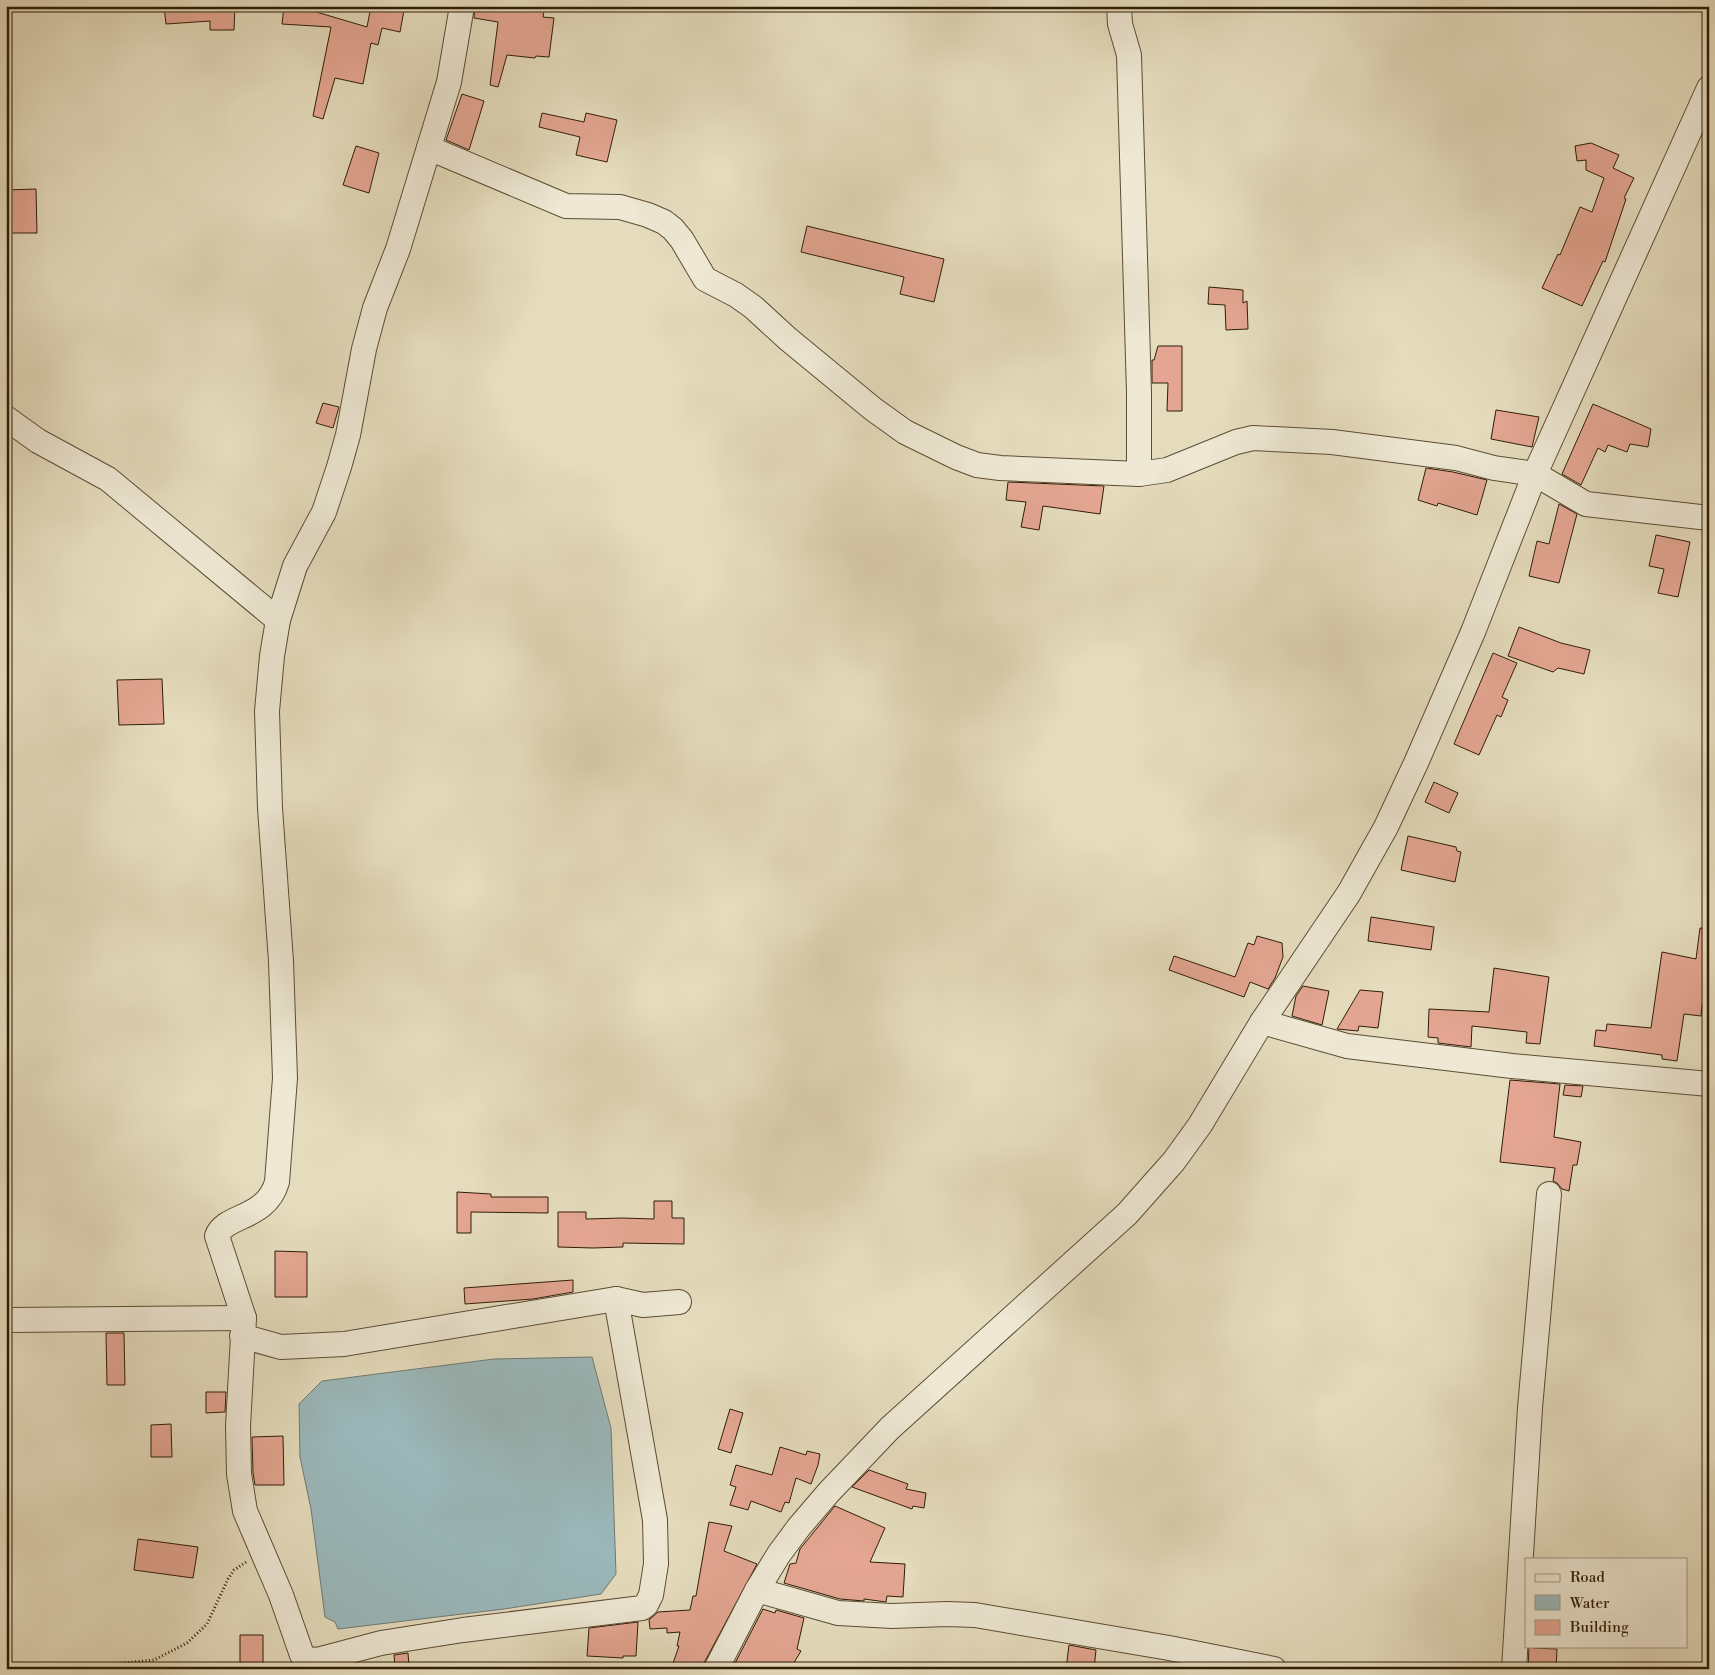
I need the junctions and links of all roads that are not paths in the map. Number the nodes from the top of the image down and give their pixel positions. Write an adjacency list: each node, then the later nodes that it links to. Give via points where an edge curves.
1 (462, 6): 4 (street, via 449,82)
2 (1119, 6): 6 (street, via 1120,24 1129,55)
3 (1709, 88): 7 (street)
4 (429, 148): 6 (street, via 566,206 620,207 664,222 682,240 705,279 753,307 873,409 905,432 956,457 977,465 1000,468); 9 (street, via 398,249 375,308 339,467 324,512 295,566)
5 (6, 418): 9 (street, via 38,441 108,479)
6 (1139, 474): 7 (street, via 1167,470 1236,442 1260,438 1332,442 1428,454)
7 (1534, 474): 8 (street, via 1586,504); 10 (street, via 1473,632 1386,827 1349,892)
8 (1709, 518)
9 (278, 620): 16 (street, via 267,711 285,1078 277,1182 269,1200 220,1229 217,1236)
10 (1262, 1022): 11 (street, via 1347,1046 1512,1066); 17 (street, via 1200,1125 1161,1178 1127,1214 890,1428 799,1527)
11 (1709, 1084)
12 (1549, 1194): 20 (street, via 1530,1408)
13 (616, 1299): 14 (street, via 643,1305); 16 (street, via 344,1344 281,1347); 16 (street, via 656,1520 656,1564 646,1605 381,1643 313,1660 302,1655 246,1511 239,1474 238,1426)
14 (679, 1302)
15 (6, 1320): 16 (street)
16 (243, 1327)
17 (757, 1590): 18 (street); 19 (street, via 838,1613 975,1615)
18 (716, 1669)
19 (1274, 1669)
20 (1514, 1669)

